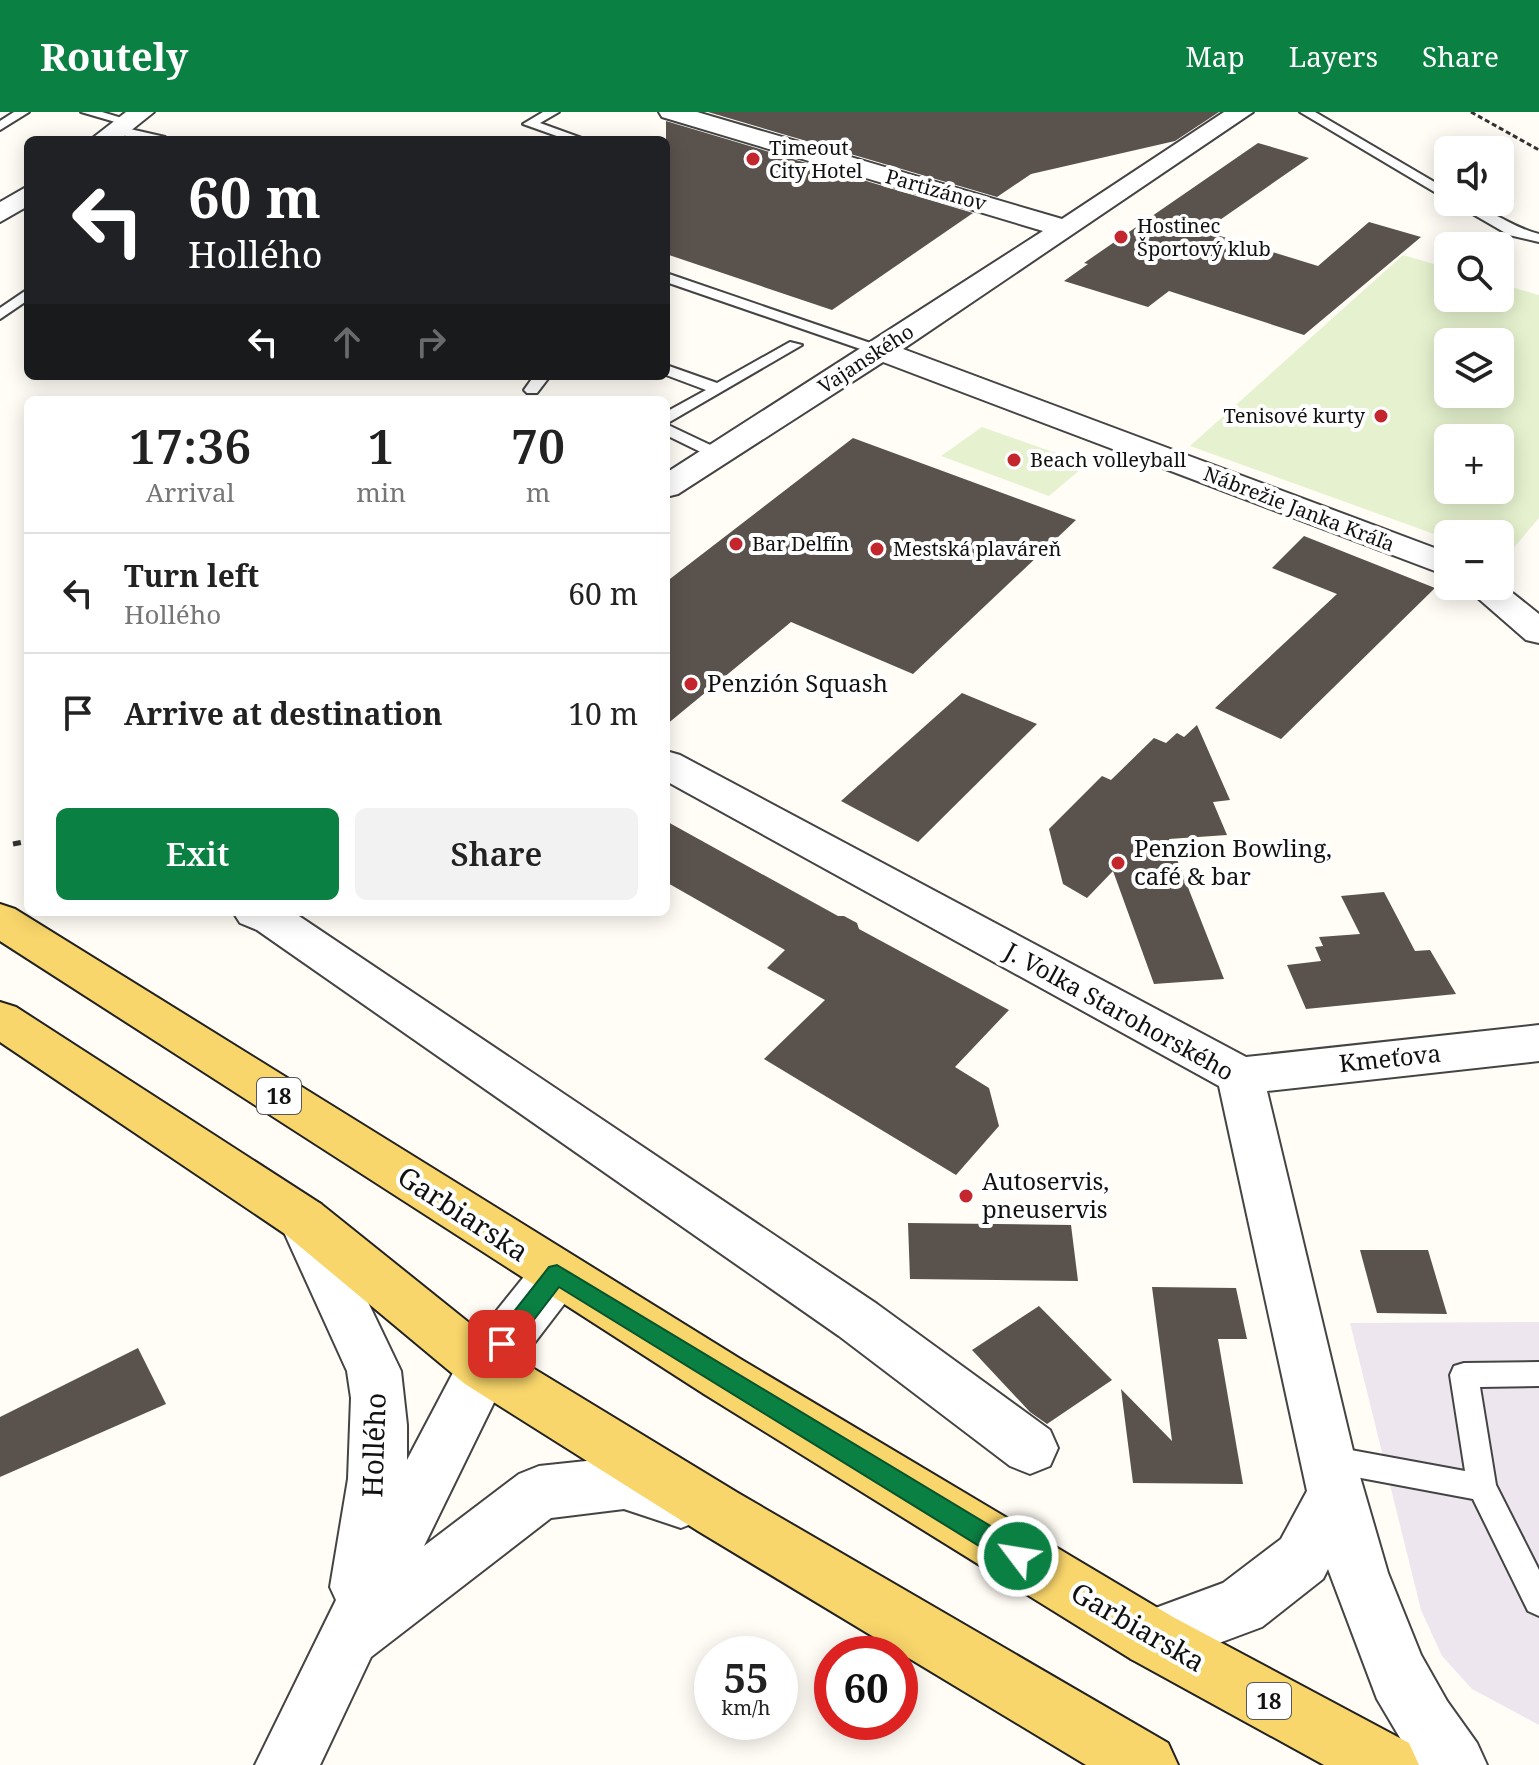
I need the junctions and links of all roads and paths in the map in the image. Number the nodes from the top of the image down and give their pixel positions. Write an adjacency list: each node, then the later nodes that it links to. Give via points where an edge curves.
1 (23, 112): 8 (lane)
2 (87, 112): 9 (lane)
3 (553, 112): 11 (lane, via 529,124)
4 (671, 112): 17 (street, Partizánov)
5 (1241, 112): 17 (street, Vajanského)
6 (1306, 112): 13 (lane)
7 (1471, 112): 12 (path)
8 (0, 126)
9 (123, 126): 10 (lane)
10 (150, 136)
11 (568, 136)
12 (1539, 150)
13 (1434, 188)
14 (24, 197): 15 (street)
15 (0, 214)
16 (1485, 216): 18 (lane)
17 (1064, 228): 23 (street, Vajanského)
18 (1539, 238)
19 (670, 278): 23 (lane)
20 (24, 296): 21 (lane)
21 (0, 315)
22 (795, 345): 26 (lane)
23 (880, 351): 30 (street, Vajanského); 32 (street, Nábrežie Janka Kráľa)
24 (670, 371): 26 (lane)
25 (539, 380): 27 (lane)
26 (718, 389): 28 (lane)
27 (532, 390)
28 (670, 417)
29 (670, 431): 30 (lane)
30 (717, 454): 31 (street, Vajanského)
31 (670, 484)
32 (1434, 560)
33 (1499, 600): 34 (street)
34 (1539, 632)
35 (670, 766): 42 (street, J. Volka Starohorského)
36 (24, 842): 37 (path)
37 (13, 844)
38 (261, 916): 47 (street, via 858,1320)
39 (0, 920): 44 (main road, Garbiarska / 18)
40 (0, 1019): 43 (main road)
41 (1539, 1043): 42 (street, Kmeťova)
42 (1240, 1076): 48 (street, J. Volka Starohorského)
43 (303, 1219): 45 (main road); 52 (street, Hollého, via 374,1371 379,1394 378,1472)
44 (557, 1274): 45 (street, Hollého); 53 (main road, Garbiarska / 18)
45 (484, 1367): 50 (main road); 52 (street, Hollého)
46 (1539, 1374): 49 (lane, via 1464,1375)
47 (1030, 1448)
48 (1331, 1476): 49 (lane); 53 (street, via 1302,1559 1241,1606); 57 (street, J. Volka Starohorského, via 1372,1615 1430,1736)
49 (1482, 1487): 51 (lane)
50 (718, 1512): 52 (street, Hollého, via 624,1483 539,1493); 55 (main road)
51 (1539, 1601)
52 (352, 1637): 54 (street, Hollého)
53 (1152, 1638): 56 (main road, Garbiarska / 18)
54 (287, 1765)
55 (1146, 1765)
56 (1387, 1765)
57 (1455, 1765)

